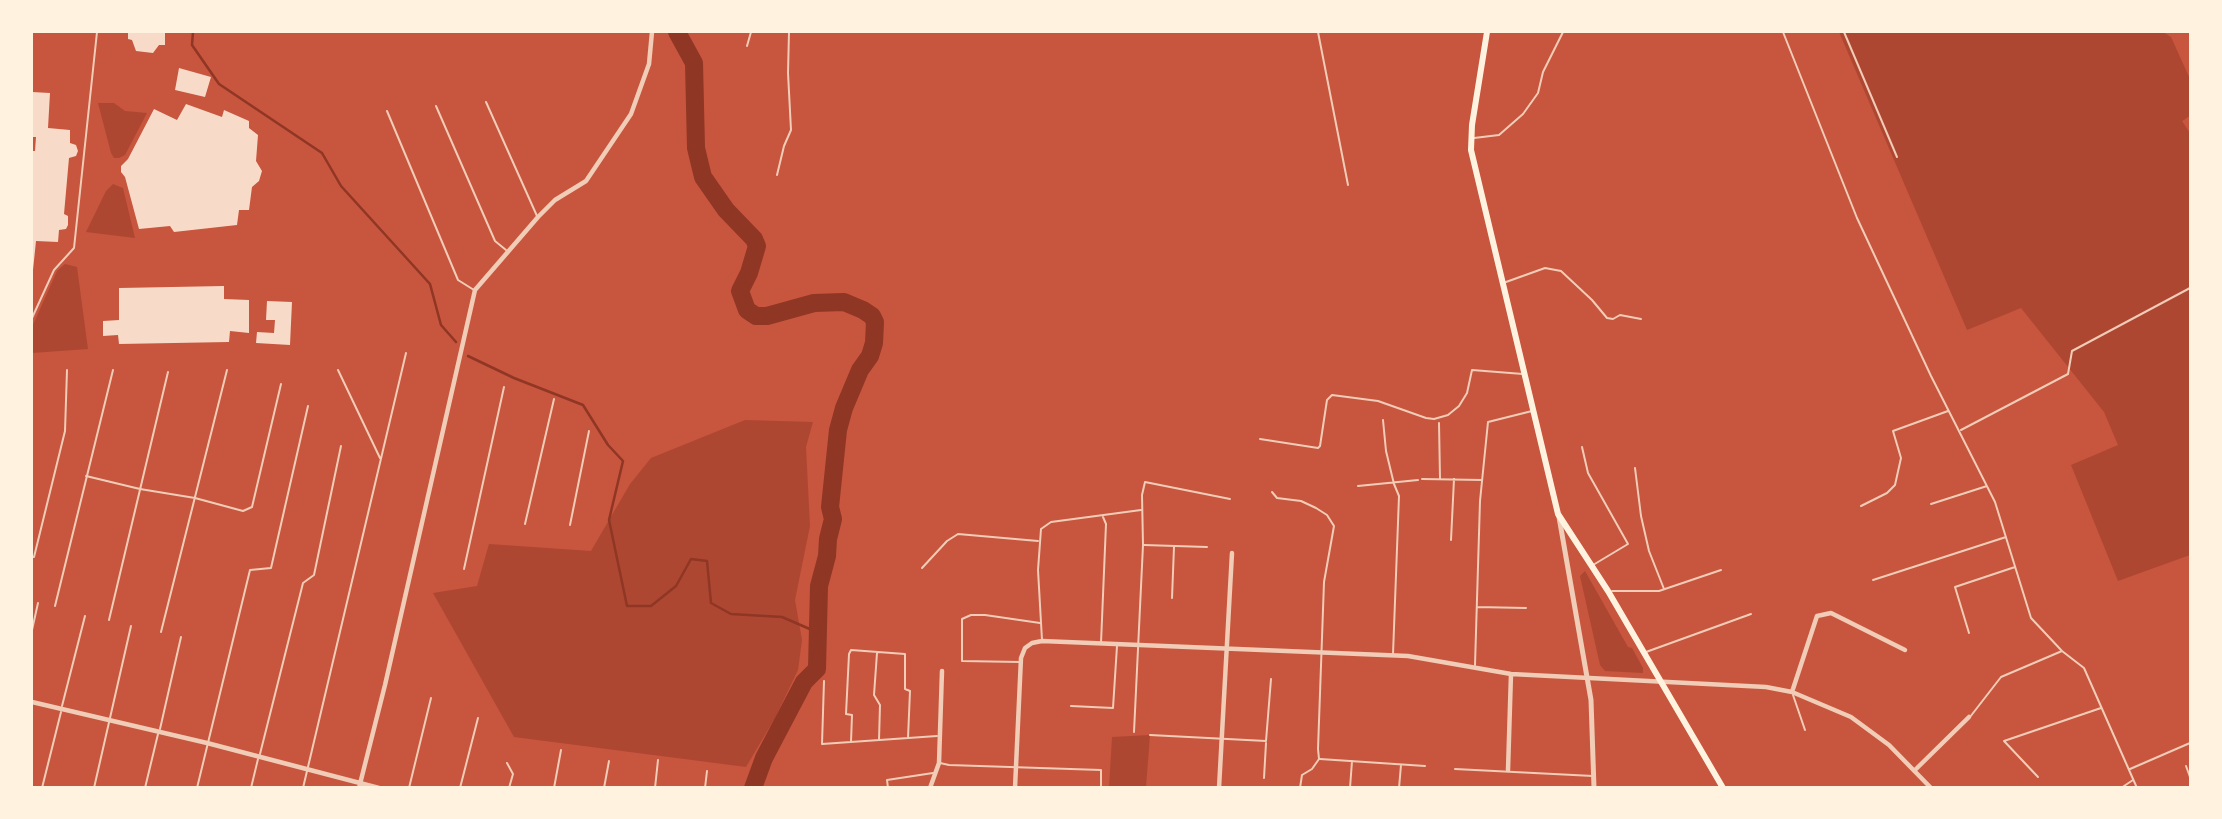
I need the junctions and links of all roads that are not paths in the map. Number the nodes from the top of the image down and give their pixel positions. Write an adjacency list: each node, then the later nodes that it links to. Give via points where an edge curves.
1 (97, 32): 23 (lane, via 74,248 54,270)
2 (652, 32): 18 (street, via 649,64 631,114 586,181)
3 (751, 32): 10 (lane)
4 (789, 32): 16 (lane, via 792,130)
5 (1318, 32): 17 (lane)
6 (1487, 32): 14 (main road)
7 (1563, 32): 14 (lane, via 1538,93 1523,114 1499,135)
8 (1783, 32): 37 (lane, via 1857,218)
9 (1844, 32): 15 (lane)
10 (747, 46)
11 (486, 102): 18 (lane)
12 (436, 106): 19 (lane, via 495,241)
13 (387, 111): 22 (lane, via 458,280)
14 (1471, 138): 20 (main road)
15 (1897, 157)
16 (777, 175)
17 (1348, 185)
18 (538, 217): 19 (street)
19 (507, 251): 22 (street)
20 (1502, 283): 24 (lane, via 1545,268 1561,271 1607,318); 31 (main road)
21 (2190, 288): 40 (lane, via 2072,351 2068,374)
22 (475, 290): 159 (street)
23 (32, 318)
24 (1640, 319)
25 (406, 353): 45 (lane)
26 (66, 370): 72 (lane, via 65,431)
27 (113, 370): 47 (lane)
28 (227, 370): 56 (lane)
29 (338, 370): 45 (lane)
30 (168, 372): 54 (lane)
31 (1524, 374): 36 (main road); 42 (lane, via 1472,370 1459,406 1434,419 1378,401 1332,395 1327,400 1318,448)
32 (281, 384): 56 (lane, via 252,507 243,511)
33 (504, 387): 76 (lane)
34 (554, 399): 63 (lane)
35 (308, 406): 133 (lane, via 271,568 250,570)
36 (1533, 411): 50 (lane, via 1489,422); 61 (main road)
37 (1949, 411): 40 (lane); 59 (lane, via 1893,431 1901,458 1895,485)
38 (1383, 420): 51 (lane)
39 (1439, 423): 48 (lane)
40 (1960, 430): 53 (lane)
41 (589, 431): 64 (lane)
42 (1260, 439)
43 (341, 446): 136 (lane, via 314,575 303,583)
44 (1582, 447): 73 (lane, via 1588,473 1628,544)
45 (381, 459): 147 (lane)
46 (1635, 468): 79 (lane, via 1649,551)
47 (86, 475): 54 (lane); 83 (lane)
48 (1440, 479): 49 (lane); 51 (lane)
49 (1454, 479): 50 (lane); 66 (lane)
50 (1483, 481): 84 (lane)
51 (1394, 484): 52 (lane); 105 (lane, via 1399,496)
52 (1358, 486)
53 (1987, 486): 58 (lane); 65 (lane)
54 (140, 489): 56 (lane); 88 (lane)
55 (1272, 492): 103 (lane, via 1277,498 1301,500 1316,508 1328,515 1334,526 1324,582)
56 (195, 498): 92 (lane)
57 (1230, 499): 60 (lane, via 1145,482)
58 (1931, 504)
59 (1861, 506)
60 (1143, 510): 62 (lane); 68 (lane)
61 (1558, 514): 73 (main road); 110 (street)
62 (1102, 516): 67 (lane, via 1051,522 1041,529); 96 (lane)
63 (525, 524)
64 (570, 525)
65 (2006, 537): 74 (lane); 78 (lane)
66 (1451, 540)
67 (1039, 541): 75 (lane, via 958,534); 89 (lane)
68 (1143, 545): 69 (lane); 98 (lane)
69 (1175, 546): 70 (lane); 81 (lane)
70 (1207, 547)
71 (1232, 553): 99 (street)
72 (32, 557)
73 (1592, 565): 80 (main road)
74 (2015, 567): 93 (lane, via 1955,587); 101 (lane, via 2031,618)
75 (922, 568)
76 (464, 569)
77 (1721, 570): 79 (lane)
78 (1874, 580)
79 (1664, 589): 80 (lane)
80 (1608, 591): 104 (main road)
81 (1172, 597)
82 (38, 603): 91 (lane)
83 (54, 606)
84 (1476, 607): 85 (lane); 107 (lane)
85 (1526, 608)
86 (1751, 614): 104 (lane)
87 (85, 616): 119 (lane)
88 (109, 620)
89 (1041, 623): 95 (lane); 106 (lane, via 971,615 962,619 962,661)
90 (131, 626): 122 (lane)
91 (32, 630)
92 (161, 632)
93 (1969, 633)
94 (181, 637): 125 (lane)
95 (1042, 641): 96 (street); 106 (street, via 1025,648)
96 (1101, 644): 97 (street)
97 (1118, 645): 98 (street); 117 (lane, via 1113,708)
98 (1139, 645): 99 (street); 124 (lane)
99 (1226, 648): 103 (street); 129 (street)
100 (1905, 650): 114 (street, via 1831,613 1818,616)
101 (2062, 651): 118 (lane, via 2084,668); 120 (lane, via 2001,677)
102 (877, 652): 128 (lane, via 905,654 905,689 910,691); 130 (lane, via 873,695 880,705); 132 (lane, via 851,650 849,654 846,715 852,715)
103 (1321, 652): 105 (street); 137 (lane)
104 (1645, 653): 113 (main road)
105 (1393, 655): 107 (street)
106 (1021, 662): 146 (street)
107 (1475, 666): 109 (street)
108 (942, 671): 127 (street)
109 (1511, 674): 110 (street); 150 (street)
110 (1588, 676): 113 (street); 154 (street)
111 (1271, 679): 131 (lane)
112 (824, 681): 132 (lane, via 822,744)
113 (1662, 682): 114 (street, via 1740,684); 183 (main road)
114 (1792, 692): 123 (lane); 151 (street, via 1851,717)
115 (431, 698): 167 (lane)
116 (32, 702): 119 (street)
117 (1071, 706)
118 (2102, 707): 149 (lane); 155 (lane, via 2004,741)
119 (61, 709): 122 (street); 160 (lane)
120 (1969, 717): 151 (street)
121 (478, 718): 168 (lane)
122 (111, 722): 125 (street); 161 (lane)
123 (1805, 730)
124 (1134, 732)
125 (159, 733): 133 (street); 162 (lane)
126 (1150, 735): 129 (lane)
127 (938, 736): 128 (lane); 142 (street)
128 (908, 738): 130 (lane)
129 (1221, 738): 131 (lane); 178 (street)
130 (878, 741): 132 (lane)
131 (1266, 741): 157 (lane)
132 (851, 742)
133 (207, 743): 136 (street); 163 (lane)
134 (2190, 743): 149 (lane)
135 (561, 750): 170 (lane)
136 (259, 756): 147 (street); 164 (lane)
137 (1319, 759): 140 (lane); 179 (lane, via 1302,775)
138 (658, 760): 172 (lane)
139 (609, 761): 171 (lane)
140 (1352, 761): 143 (lane); 180 (lane)
141 (507, 763): 169 (lane, via 513,774)
142 (939, 763): 146 (lane); 153 (street)
143 (1401, 765): 144 (lane); 181 (lane)
144 (1425, 766)
145 (2186, 766): 156 (lane)
146 (1016, 767): 176 (street); 177 (lane, via 1101,770)
147 (308, 768): 159 (street); 165 (lane)
148 (1455, 769): 150 (lane)
149 (2129, 769): 158 (lane)
150 (1508, 770): 154 (lane)
151 (1914, 770): 184 (street)
152 (707, 771): 173 (lane)
153 (934, 774): 174 (lane, via 887,780); 175 (street)
154 (1594, 776): 182 (street)
155 (2038, 777)
156 (2190, 777)
157 (1264, 778)
158 (2133, 779): 185 (lane); 186 (lane)
159 (359, 785): 166 (street)
160 (42, 788)
161 (94, 788)
162 (145, 788)
163 (197, 788)
164 (251, 788)
165 (303, 788)
166 (379, 788)
167 (409, 788)
168 (460, 788)
169 (509, 788)
170 (554, 788)
171 (604, 788)
172 (655, 788)
173 (705, 788)
174 (888, 788)
175 (930, 788)
176 (1015, 788)
177 (1101, 788)
178 (1219, 788)
179 (1300, 788)
180 (1350, 788)
181 (1399, 788)
182 (1594, 788)
183 (1723, 788)
184 (1931, 788)
185 (2121, 788)
186 (2137, 788)

